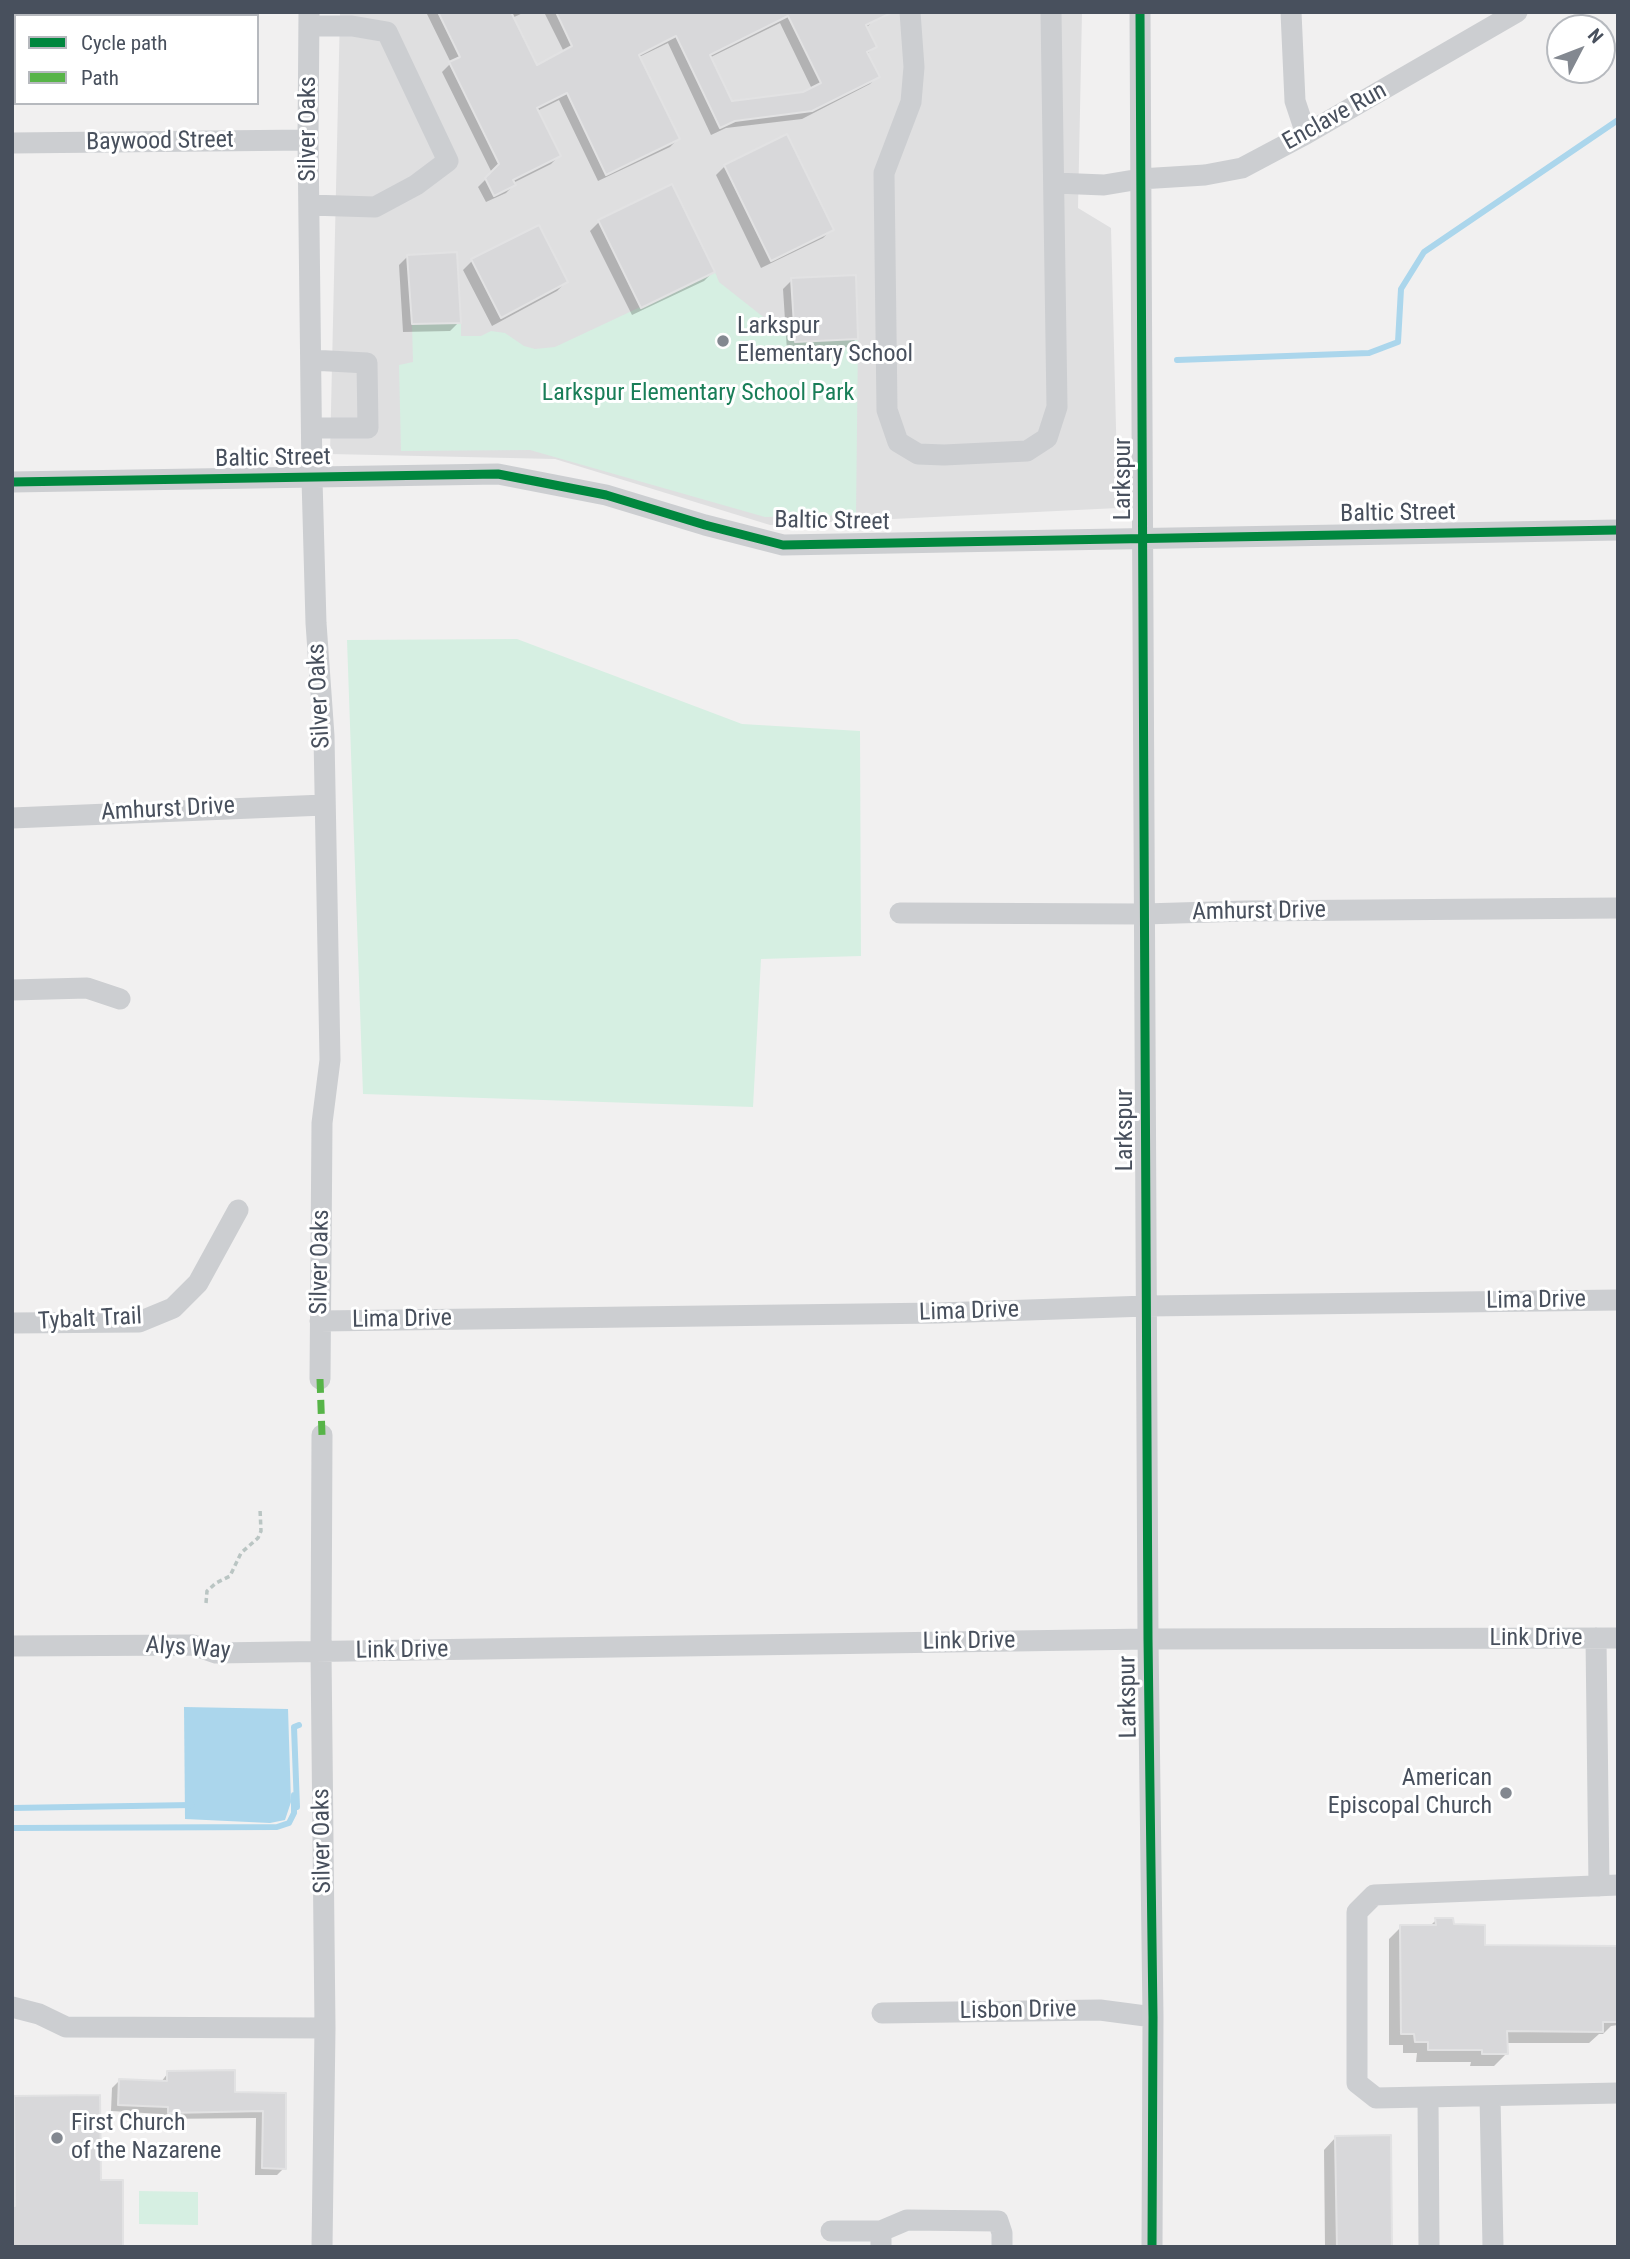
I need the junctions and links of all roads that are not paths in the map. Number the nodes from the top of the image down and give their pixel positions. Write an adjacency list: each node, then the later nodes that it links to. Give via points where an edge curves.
1 (910, 12): 11 (street, via 911,102 884,173 887,410 898,442 918,454 1027,452 1047,438 1057,407)
2 (1051, 12): 11 (street)
3 (1140, 12): 10 (street, Larkspur)
4 (1291, 12): 7 (street, via 1294,101)
5 (1517, 12): 7 (street, Enclave Run)
6 (309, 19): 8 (street, Silver Oaks); 12 (street, via 387,32 448,161 375,207)
7 (1306, 134): 10 (street, Enclave Run, via 1242,168)
8 (308, 140): 9 (street, Baywood Street); 12 (street, Silver Oaks)
9 (12, 143)
10 (1140, 178): 11 (street, Enclave Run, via 1104,185); 18 (street, Larkspur)
11 (1055, 183)
12 (309, 205): 13 (street, Silver Oaks)
13 (310, 360): 14 (street, Silver Oaks); 14 (street, via 367,363 368,428)
14 (313, 428): 15 (street, Silver Oaks)
15 (312, 478): 16 (street, Baltic Street); 18 (street, Baltic Street, via 499,474 606,495 783,545); 19 (street, Silver Oaks)
16 (12, 482)
17 (1618, 530): 18 (street, Baltic Street)
18 (1144, 537): 23 (street, Larkspur)
19 (324, 805): 20 (street, Amhurst Drive); 29 (street, Silver Oaks, via 330,1060 322,1123)
20 (12, 818)
21 (1618, 908): 23 (street, Amhurst Drive)
22 (900, 913): 23 (street, Amhurst Drive)
23 (1144, 914): 28 (street, Larkspur)
24 (12, 990): 25 (street, via 87,988)
25 (120, 999)
26 (238, 1210): 30 (street, Tybalt Trail, via 198,1283 173,1308 139,1322)
27 (1618, 1300): 28 (street, Lima Drive)
28 (1147, 1306): 29 (street, Lima Drive); 34 (street, Larkspur)
29 (320, 1321): 31 (street, Silver Oaks)
30 (12, 1323)
31 (320, 1380)
32 (323, 1435): 36 (street, Silver Oaks)
33 (1607, 1638): 34 (street, Link Drive); 37 (street)
34 (1148, 1639): 36 (street, Link Drive); 40 (street, Larkspur)
35 (12, 1646): 36 (street, Alys Way, via 193,1645 216,1653)
36 (321, 1652): 41 (street, Silver Oaks)
37 (1608, 1886): 44 (street, via 1374,1895 1357,1912 1357,2083 1376,2098)
38 (12, 2007): 41 (street, via 66,2027)
39 (882, 2012): 40 (street, Lisbon Drive, via 1100,2010)
40 (1153, 2017): 49 (street, Larkspur)
41 (325, 2028): 47 (street, Silver Oaks)
42 (1618, 2093): 43 (street)
43 (1490, 2097): 44 (street); 51 (street)
44 (1428, 2098): 50 (street)
45 (831, 2231): 46 (street)
46 (881, 2239): 48 (street, via 907,2221 998,2221)
47 (323, 2247)
48 (1002, 2247)
49 (1152, 2247)
50 (1429, 2247)
51 (1493, 2247)

